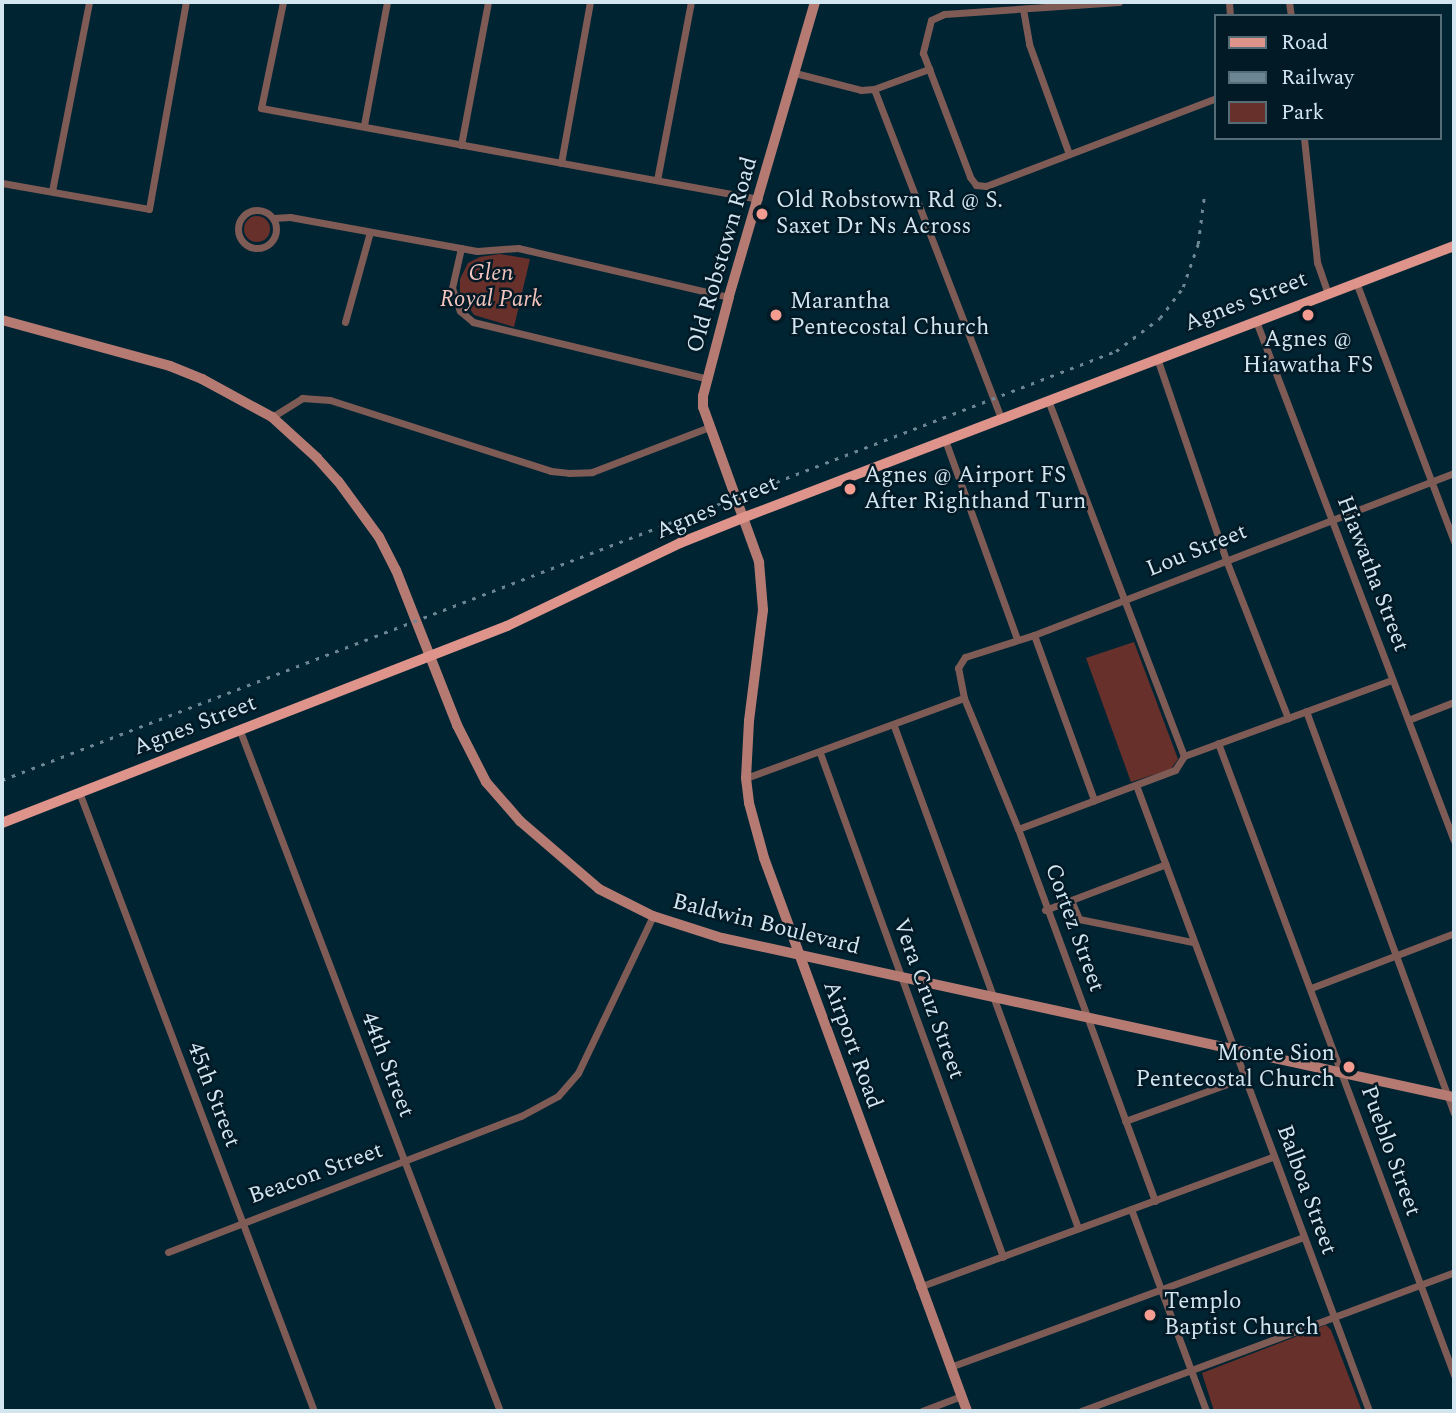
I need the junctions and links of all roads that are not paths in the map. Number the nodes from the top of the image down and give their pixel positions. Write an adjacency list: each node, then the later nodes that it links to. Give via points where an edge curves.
1 (89, 2): 22 (street)
2 (186, 2): 22 (street, via 149,209)
3 (283, 2): 15 (street, via 261,108)
4 (387, 2): 15 (street)
5 (488, 2): 17 (street)
6 (590, 2): 19 (street)
7 (691, 2): 20 (street)
8 (815, 2): 12 (main road, Old Robstown Road)
9 (1119, 2): 10 (street)
10 (1023, 9): 11 (street, via 935,16 923,45); 18 (street, via 1029,44)
11 (929, 69): 13 (street); 18 (street, via 976,185 986,186)
12 (795, 73): 13 (street, via 848,88); 23 (main road, Old Robstown Road)
13 (874, 89): 38 (street)
14 (1214, 99): 18 (street)
15 (364, 125): 17 (street)
16 (1304, 140): 29 (street, via 1318,262)
17 (461, 145): 19 (street)
18 (1069, 154)
19 (561, 163): 20 (street)
20 (657, 180): 23 (street)
21 (2, 183): 22 (street)
22 (52, 191)
23 (759, 199): 30 (main road, Old Robstown Road)
24 (273, 218): 24 (street, via 267,212 251,211 239,222 239,237 251,248 267,246 276,233); 25 (street)
25 (370, 232): 27 (street); 33 (street)
26 (1454, 246): 28 (main road, Agnes Street)
27 (461, 248): 30 (street, via 518,248); 35 (street, via 452,288 460,312 473,322)
28 (1356, 282): 29 (main road, Agnes Street); 42 (street)
29 (1328, 294): 32 (main road, Agnes Street)
30 (729, 298): 35 (main road, Old Robstown Road)
31 (2, 320): 37 (main road, Baldwin Boulevard, via 170,366)
32 (1256, 321): 34 (main road, Agnes Street); 44 (street, Hiawatha Street)
33 (345, 322)
34 (1157, 358): 36 (main road, Agnes Street); 46 (street)
35 (708, 379): 39 (main road, Old Robstown Road, via 703,407)
36 (1048, 400): 38 (main road, Agnes Street); 47 (street)
37 (272, 416): 39 (street, via 302,398 330,400 569,473 592,472); 50 (main road, Baldwin Boulevard, via 338,481 379,537)
38 (1001, 418): 40 (main road, Agnes Street)
39 (709, 427): 43 (main road, Old Robstown Road)
40 (945, 440): 43 (main road, Agnes Street); 49 (street)
41 (1454, 473): 42 (street, Lou Street)
42 (1432, 482): 44 (street, Lou Street); 45 (street)
43 (745, 517): 50 (main road, Agnes Street); 63 (main road, Airport Road, via 759,562 763,610)
44 (1330, 519): 46 (street, Lou Street); 52 (street, Hiawatha Street)
45 (1454, 541)
46 (1226, 560): 47 (street, Lou Street); 56 (street)
47 (1126, 601): 48 (street, Lou Street); 62 (street)
48 (1034, 635): 49 (street, Lou Street); 66 (street)
49 (1017, 639): 51 (street, Lou Street, via 965,657)
50 (429, 657): 59 (main road, Agnes Street); 73 (main road, Baldwin Boulevard, via 486,782 520,821 599,889)
51 (958, 668): 53 (street, Cortez Street)
52 (1392, 680): 55 (street); 57 (street, Hiawatha Street)
53 (964, 698): 58 (street); 68 (street, Cortez Street)
54 (1454, 702): 57 (street)
55 (1306, 711): 56 (street); 76 (street)
56 (1288, 718): 60 (street)
57 (1408, 720): 69 (street, Hiawatha Street)
58 (894, 726): 61 (street); 80 (street)
59 (240, 731): 65 (main road, Agnes Street); 89 (street, 44th Street)
60 (1218, 743): 62 (street); 79 (street, Pueblo Street)
61 (820, 753): 63 (street); 78 (street, Vera Cruz Street)
62 (1184, 756): 64 (street, via 1175,770)
63 (746, 778): 77 (main road, Airport Road, via 764,858)
64 (1136, 785): 66 (street); 70 (street, Balboa Street)
65 (79, 792): 67 (main road, Agnes Street); 92 (street, 45th Street)
66 (1094, 800): 68 (street)
67 (2, 823)
68 (1018, 829): 72 (street, Cortez Street)
69 (1454, 841)
70 (1166, 864): 71 (street); 75 (street, Balboa Street)
71 (1071, 900): 72 (street); 75 (street, via 1079,919)
72 (1045, 910): 81 (street, Cortez Street)
73 (653, 916): 77 (main road, Baldwin Boulevard, via 722,938); 89 (street, Beacon Street, via 578,1073 558,1096 535,1110)
74 (1454, 933): 76 (street)
75 (1192, 942): 82 (street, Balboa Street)
76 (1396, 953): 79 (street); 85 (street)
77 (799, 954): 78 (main road, Baldwin Boulevard); 99 (main road, Airport Road)
78 (899, 976): 80 (main road, Baldwin Boulevard); 96 (street, Vera Cruz Street)
79 (1311, 988): 83 (street, Pueblo Street)
80 (996, 998): 81 (main road, Baldwin Boulevard); 93 (street)
81 (1088, 1019): 82 (main road, Baldwin Boulevard); 87 (street, Cortez Street)
82 (1234, 1051): 83 (main road, Baldwin Boulevard); 84 (street, Balboa Street)
83 (1341, 1074): 85 (main road, Baldwin Boulevard); 98 (street, Pueblo Street)
84 (1244, 1078): 87 (street); 88 (street, Balboa Street)
85 (1451, 1097): 86 (street)
86 (1454, 1114)
87 (1125, 1121): 90 (street, Cortez Street)
88 (1273, 1157): 90 (street); 94 (street, Balboa Street)
89 (404, 1162): 92 (street, Beacon Street); 107 (street, 44th Street)
90 (1155, 1201): 91 (street)
91 (1131, 1209): 93 (street); 100 (street)
92 (241, 1222): 95 (street, Beacon Street); 106 (street, 45th Street)
93 (1078, 1228): 96 (street)
94 (1303, 1237): 100 (street); 101 (street, Balboa Street)
95 (168, 1252)
96 (1003, 1257): 99 (street)
97 (1454, 1272): 98 (street)
98 (1419, 1285): 101 (street); 104 (street, Pueblo Street)
99 (919, 1287): 102 (main road, Airport Road)
100 (1162, 1290): 102 (street); 103 (street)
101 (1333, 1318): 103 (street); 112 (street, Balboa Street)
102 (950, 1367): 105 (main road, Airport Road)
103 (1191, 1371): 110 (street); 111 (street)
104 (1454, 1375)
105 (961, 1396): 108 (street); 109 (main road, Airport Road)
106 (314, 1411)
107 (500, 1411)
108 (922, 1411)
109 (967, 1411)
110 (1081, 1411)
111 (1206, 1411)
112 (1369, 1411)

